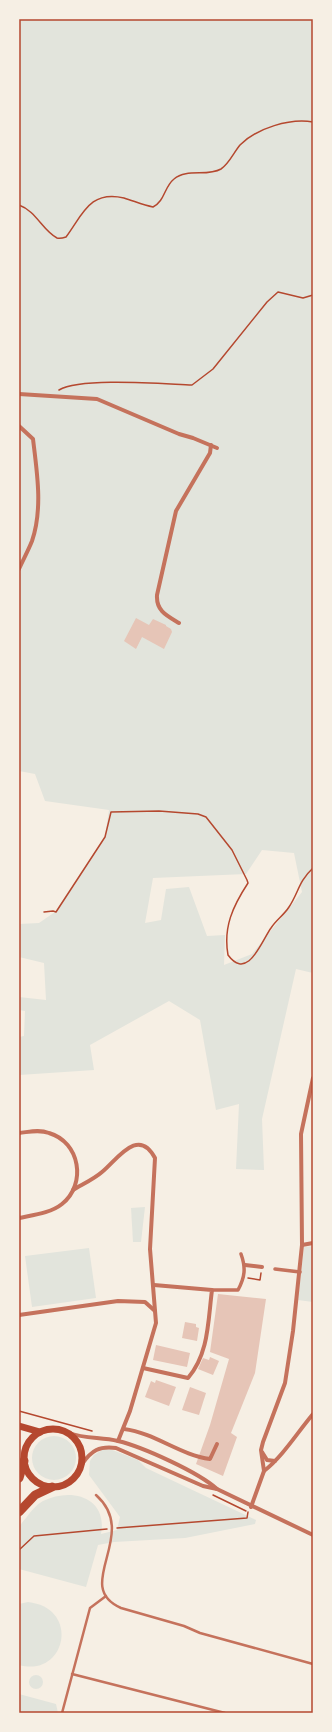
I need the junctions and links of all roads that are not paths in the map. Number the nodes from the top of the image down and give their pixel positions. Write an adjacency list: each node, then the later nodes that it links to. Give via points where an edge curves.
1 (19, 394): 3 (street, via 101,400)
2 (19, 426): 5 (street, via 33,439 38,505 32,541)
3 (211, 445): 4 (street); 6 (street, via 210,452 176,511 157,595 160,611)
4 (217, 448)
5 (19, 569)
6 (179, 623)
7 (313, 1078): 12 (street, via 301,1134)
8 (19, 1133): 9 (street, via 49,1132 70,1146 78,1167)
9 (73, 1190): 10 (street, via 66,1200 56,1207); 18 (street, via 103,1171 130,1146 139,1145 152,1152 156,1165 150,1249)
10 (19, 1218)
11 (313, 1243): 12 (street)
12 (302, 1245): 17 (street)
13 (241, 1254): 14 (street)
14 (245, 1265): 15 (street); 19 (street, via 244,1278 238,1290)
15 (262, 1267)
16 (275, 1269): 17 (street)
17 (300, 1272): 31 (street, via 285,1383)
18 (154, 1285): 19 (street); 20 (street)
19 (212, 1290): 22 (street, via 204,1349 196,1369 188,1378)
20 (156, 1311): 21 (street, via 145,1302 118,1301); 22 (street, via 153,1335)
21 (19, 1315)
22 (143, 1368): 25 (street)
23 (313, 1414): 33 (street)
24 (19, 1426): 26 (main road)
25 (124, 1429): 28 (street); 29 (street, via 148,1436 197,1457 210,1459)
26 (40, 1432): 27 (main road, via 54,1429); 32 (main road, via 28,1444)
27 (69, 1433): 28 (street, via 82,1438); 34 (main road, via 80,1447)
28 (118, 1441): 38 (street, via 206,1479)
29 (217, 1444)
30 (19, 1446): 32 (main road)
31 (262, 1450): 33 (street, via 267,1460); 35 (street)
32 (24, 1458): 36 (highway); 37 (main road, via 30,1476 44,1486)
33 (277, 1460): 35 (street)
34 (82, 1464): 37 (main road, via 72,1481 66,1485); 38 (street, via 90,1452 106,1446 203,1486)
35 (264, 1471): 40 (street)
36 (19, 1478)
37 (52, 1487): 41 (highway, via 35,1495)
38 (217, 1489): 40 (street)
39 (96, 1495): 43 (lane, via 107,1508 113,1524 113,1535 102,1576)
40 (251, 1506): 42 (street)
41 (19, 1512)
42 (313, 1535)
43 (106, 1596): 44 (lane, via 121,1608); 45 (lane, via 90,1608)
44 (313, 1664)
45 (72, 1674): 46 (lane); 47 (lane)
46 (62, 1713)
47 (225, 1713)

